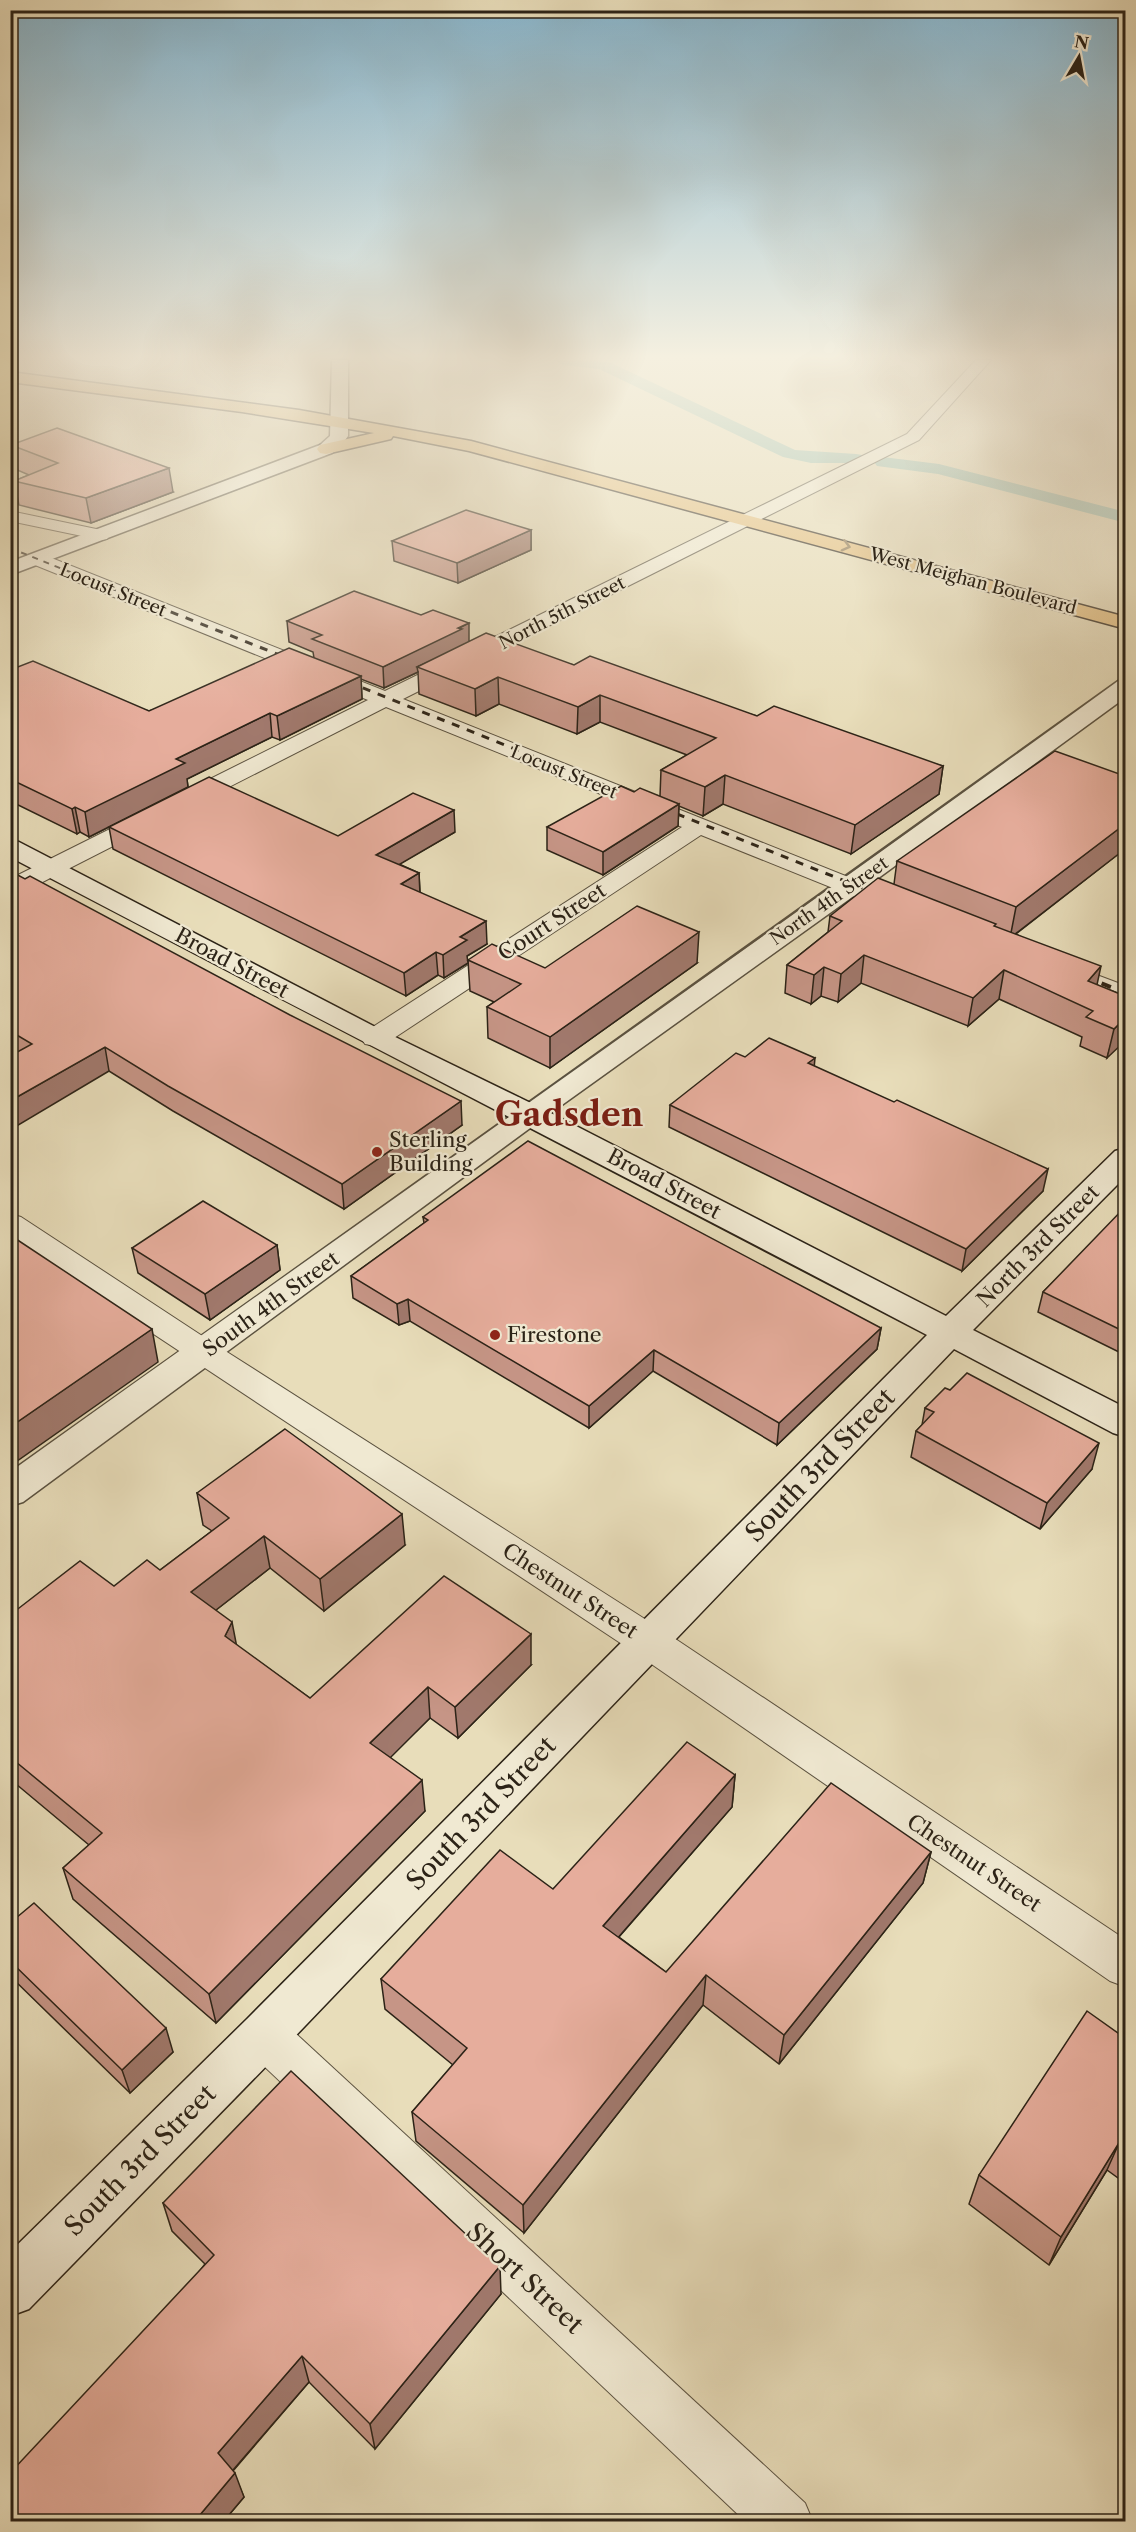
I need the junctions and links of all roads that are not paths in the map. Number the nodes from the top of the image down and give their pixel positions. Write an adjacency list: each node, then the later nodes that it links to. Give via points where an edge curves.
1 (250, 478): 9 (street)
2 (611, 478): 5 (highway, West Meighan Boulevard)
3 (832, 478): 4 (street, North 5th Street)
4 (775, 507): 5 (street, North 5th Street); 6 (highway)
5 (751, 510): 13 (highway, West Meighan Boulevard, one-way to 13); 15 (street, North 5th Street)
6 (795, 513)
7 (10, 516): 9 (street)
8 (868, 534): 12 (highway, West Meighan Boulevard)
9 (101, 535): 10 (street)
10 (37, 559): 11 (street); 15 (street, Locust Street)
11 (10, 569)
12 (1125, 604)
13 (1125, 623)
14 (1125, 686): 19 (street, North 4th Street)
15 (383, 700): 16 (street, Locust Street); 18 (street, North 5th Street)
16 (699, 826): 19 (street, Locust Street); 24 (street, Court Street)
17 (10, 847): 18 (street, Broad Street)
18 (52, 868): 20 (street, North 5th Street); 24 (street, Broad Street)
19 (850, 886): 21 (street, Locust Street); 25 (street, North 4th Street)
20 (10, 889)
21 (906, 908)
22 (1038, 960): 23 (street)
23 (1125, 996)
24 (375, 1038): 25 (street, Broad Street)
25 (530, 1114): 28 (street, Broad Street); 29 (street, South 4th Street)
26 (1125, 1158): 28 (street, North 3rd Street)
27 (10, 1224): 29 (street, Chestnut Street)
28 (949, 1333): 30 (street, Broad Street); 32 (street, South 3rd Street)
29 (204, 1353): 31 (street, South 4th Street); 32 (street, Chestnut Street)
30 (1125, 1424)
31 (10, 1492)
32 (648, 1641): 33 (street, Chestnut Street); 34 (street, South 3rd Street)
33 (1125, 1966)
34 (264, 2035): 35 (street, South 3rd Street); 36 (street, Short Street)
35 (10, 2290)
36 (786, 2522)

